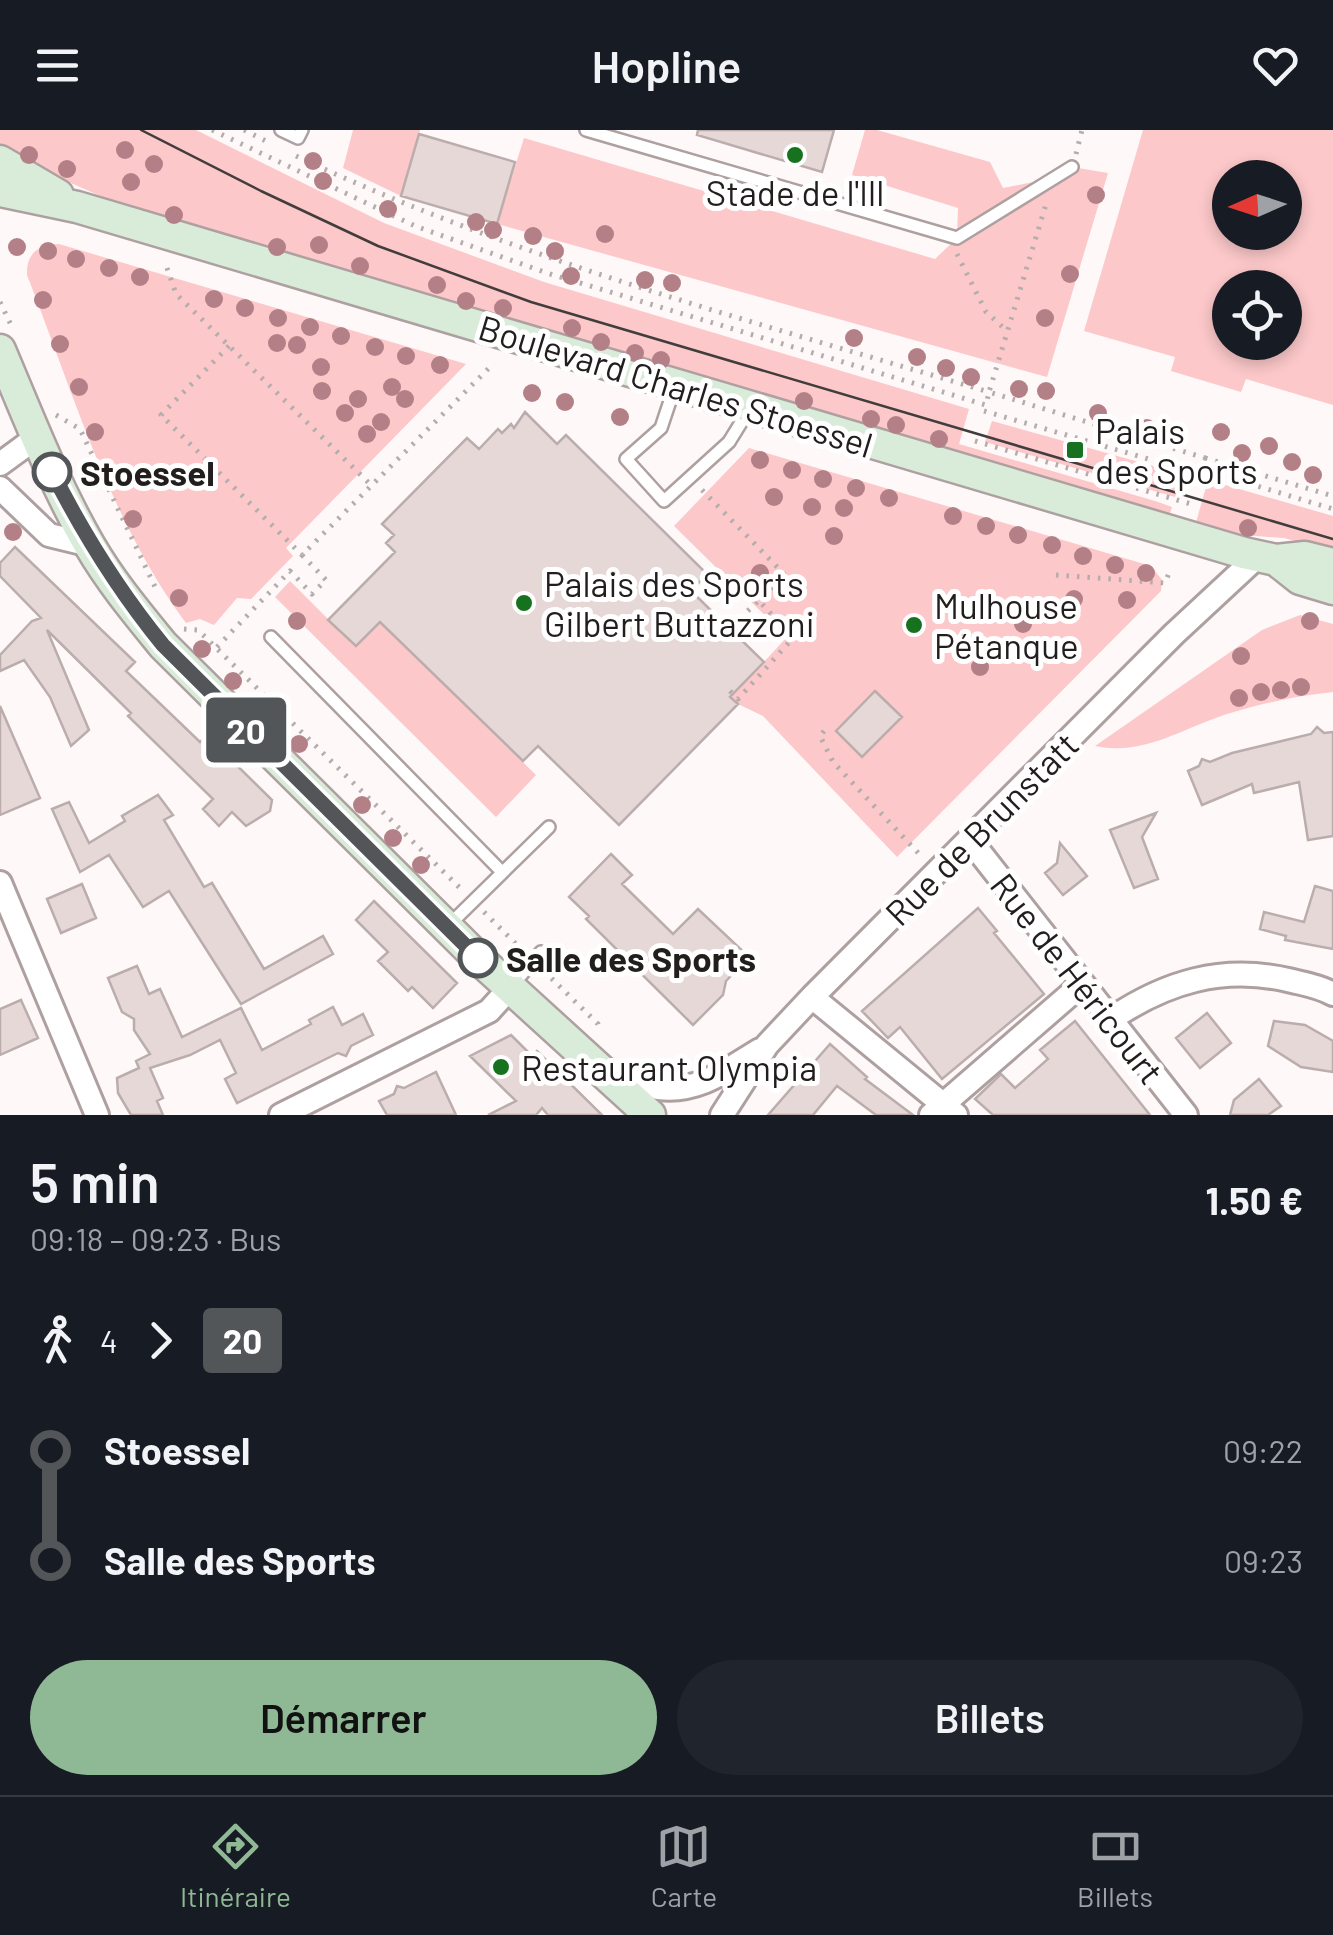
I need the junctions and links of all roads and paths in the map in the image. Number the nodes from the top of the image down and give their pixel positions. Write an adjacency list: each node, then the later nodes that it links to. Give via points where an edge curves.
1 (212, 130): 21 (path, via 415,226 547,273 986,405)
2 (244, 130): 6 (path)
3 (281, 130): 4 (lane, via 298,138)
4 (302, 130)
5 (586, 130): 13 (lane)
6 (275, 146)
7 (290, 154): 21 (path, via 389,200 550,260)
8 (0, 161): 12 (main road, Boulevard Charles Stoessel)
9 (1072, 167): 10 (lane)
10 (1054, 178): 13 (lane); 16 (path)
11 (0, 191): 12 (main road, Boulevard Charles Stoessel)
12 (77, 207): 20 (main road, Boulevard Charles Stoessel)
13 (957, 238): 16 (path, via 957,260 986,312)
14 (168, 268): 18 (path, via 176,294)
15 (0, 302): 17 (path)
16 (1006, 330): 21 (path)
17 (8, 342): 24 (main road)
18 (229, 346): 30 (path); 36 (path, via 161,415)
19 (494, 363): 30 (path)
20 (675, 386): 22 (main road, Boulevard Charles Stoessel); 29 (lane, via 661,428 626,459 664,501)
21 (989, 392): 26 (path)
22 (750, 408): 29 (lane, via 728,442); 37 (main road, Boulevard Charles Stoessel)
23 (984, 411): 28 (path)
24 (41, 422): 27 (street); 35 (main road); 42 (path, via 80,429)
25 (975, 441): 33 (path)
26 (1205, 458): 32 (path); 34 (path, via 1201,469)
27 (0, 464)
28 (1200, 474)
29 (690, 478): 43 (path, via 785,575)
30 (372, 486): 36 (path)
31 (0, 488): 35 (street, via 49,536)
32 (1333, 496)
33 (1191, 504)
34 (1333, 508)
35 (90, 545): 56 (main road, via 163,645)
36 (302, 555): 47 (path, via 326,580 312,594 290,571)
37 (1267, 558): 38 (main road, Boulevard Charles Stoessel); 41 (main road, Boulevard Charles Stoessel); 51 (street, Rue de Brunstatt, via 1174,634)
38 (1333, 564)
39 (1172, 568): 40 (path, via 1165,582)
40 (1056, 575)
41 (1333, 588)
42 (159, 596)
43 (759, 602): 45 (path); 48 (path, via 794,638 738,698)
44 (182, 629): 47 (path, via 198,630)
45 (730, 629)
46 (271, 637): 52 (lane)
47 (216, 648): 55 (path)
48 (730, 691)
49 (824, 731): 53 (path, via 820,736 833,762)
50 (548, 827): 52 (lane)
51 (970, 840): 53 (street, Rue de Brunstatt); 58 (street, Rue de Héricourt)
52 (502, 872): 55 (lane)
53 (937, 872): 61 (street, Rue de Brunstatt)
54 (0, 883): 66 (street)
55 (472, 900): 56 (lane); 57 (path)
56 (447, 928): 59 (main road)
57 (537, 956): 59 (lane); 64 (path, via 598,1024)
58 (1081, 985): 62 (street, Rue de Héricourt); 65 (street)
59 (510, 988): 64 (main road); 67 (street, via 489,1011)
60 (1333, 994): 62 (street, via 1254,972 1192,980 1146,995)
61 (812, 997): 63 (street, Rue de Brunstatt); 65 (street)
62 (1111, 1019): 70 (street, Rue de Héricourt)
63 (767, 1045): 64 (street, via 706,1083 684,1088); 69 (street, Rue de Brunstatt)
64 (613, 1079): 68 (main road)
65 (944, 1111)
66 (97, 1115)
67 (281, 1115)
68 (650, 1115)
69 (722, 1115)
70 (1186, 1115)

